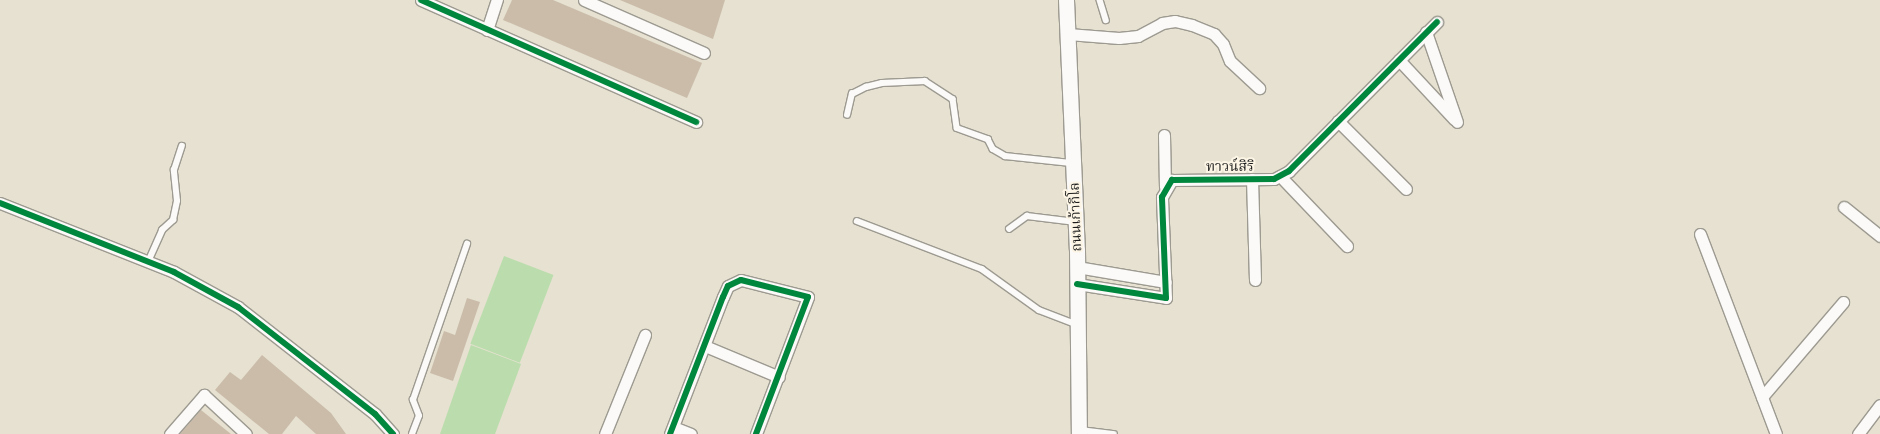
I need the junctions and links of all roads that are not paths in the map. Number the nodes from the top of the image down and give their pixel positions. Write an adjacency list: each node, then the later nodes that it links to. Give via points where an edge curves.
1 (421, 0): 8 (street)
2 (497, 0): 8 (street)
3 (584, 0): 11 (street)
4 (1066, 0): 10 (main road, ถนนเก้ากิโล)
5 (1100, 0): 6 (lane)
6 (1106, 20)
7 (1437, 22): 9 (street)
8 (487, 30): 16 (street)
9 (1426, 32): 12 (street); 12 (street, via 1457,122)
10 (1068, 34): 13 (street, via 1119,38 1138,36 1168,22 1192,25 1214,34 1230,61); 19 (main road, ถนนเก้ากิโล)
11 (704, 53)
12 (1399, 60): 15 (street)
13 (1259, 88)
14 (847, 115): 19 (lane, via 852,94 866,87 882,83 925,82 953,98 958,128 988,139 993,149 1005,156)
15 (1338, 121): 20 (street); 23 (street)
16 (696, 122)
17 (1164, 136): 22 (street)
18 (182, 146): 33 (lane, via 174,170 177,201 173,220 162,230)
19 (1073, 163): 27 (main road, ถนนเก้ากิโล)
20 (1280, 176): 21 (street, ทาวน์สิริ); 32 (street)
21 (1252, 179): 22 (street, ทาวน์สิริ, via 1182,179 1172,180); 35 (street)
22 (1165, 187): 36 (street, via 1162,197)
23 (1406, 190)
24 (0, 203): 33 (street)
25 (1844, 207): 30 (street)
26 (857, 221): 39 (lane, via 982,269 1039,310)
27 (1076, 222): 28 (lane, via 1027,216); 34 (main road, ถนนเก้ากิโล)
28 (1009, 229)
29 (1700, 234): 43 (street)
30 (1880, 236)
31 (466, 244): 50 (lane, via 413,400 419,416)
32 (1347, 246)
33 (148, 262): 49 (street, via 174,272 238,307 375,414)
34 (1077, 267): 36 (street); 37 (main road, ถนนเก้ากิโล)
35 (1255, 280)
36 (1166, 282): 37 (street, via 1166,298)
37 (1077, 284): 39 (main road, ถนนเก้ากิโล)
38 (1843, 302): 43 (street)
39 (1078, 324): 46 (main road, ถนนเก้ากิโล)
40 (645, 335): 51 (street)
41 (705, 346): 42 (street); 42 (street, via 732,282 766,285 808,297); 45 (street)
42 (779, 377): 53 (street)
43 (1762, 397): 55 (street)
44 (1880, 405): 56 (street)
45 (672, 431): 52 (street)
46 (1079, 432): 54 (lane)
47 (170, 434): 48 (street, via 204,395)
48 (246, 434)
49 (393, 434)
50 (412, 434)
51 (605, 434)
52 (691, 434)
53 (756, 434)
54 (1114, 434)
55 (1776, 434)
56 (1858, 434)

